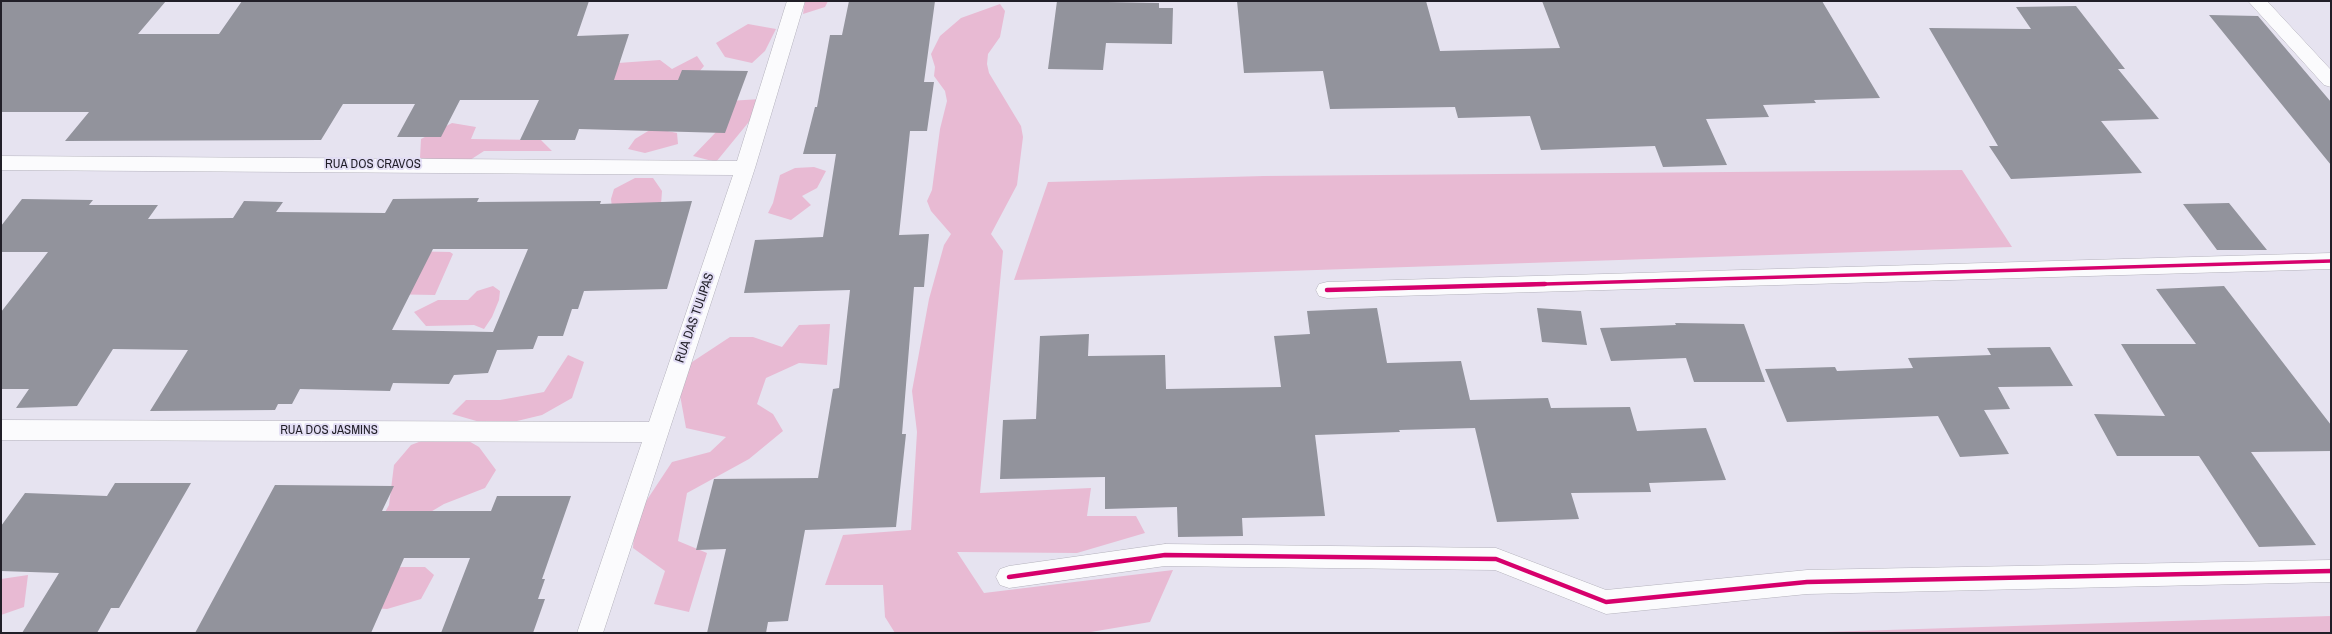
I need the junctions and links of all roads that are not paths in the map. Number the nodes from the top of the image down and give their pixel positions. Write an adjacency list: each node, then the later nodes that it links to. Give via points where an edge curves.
1 (796, 1): 5 (street, RUA DAS TULIPAS)
2 (2257, 1): 3 (street)
3 (2331, 81)
4 (1, 163): 5 (street, RUA DOS CRAVOS)
5 (745, 168): 9 (street, RUA DAS TULIPAS)
6 (2331, 261): 7 (street)
7 (1327, 290)
8 (1, 430): 9 (street, RUA DOS JASMINS)
9 (656, 432): 12 (street, RUA DAS TULIPAS)
10 (2331, 571): 11 (street, via 1807,582 1606,602 1496,559 1165,555)
11 (1009, 577)
12 (590, 633)

